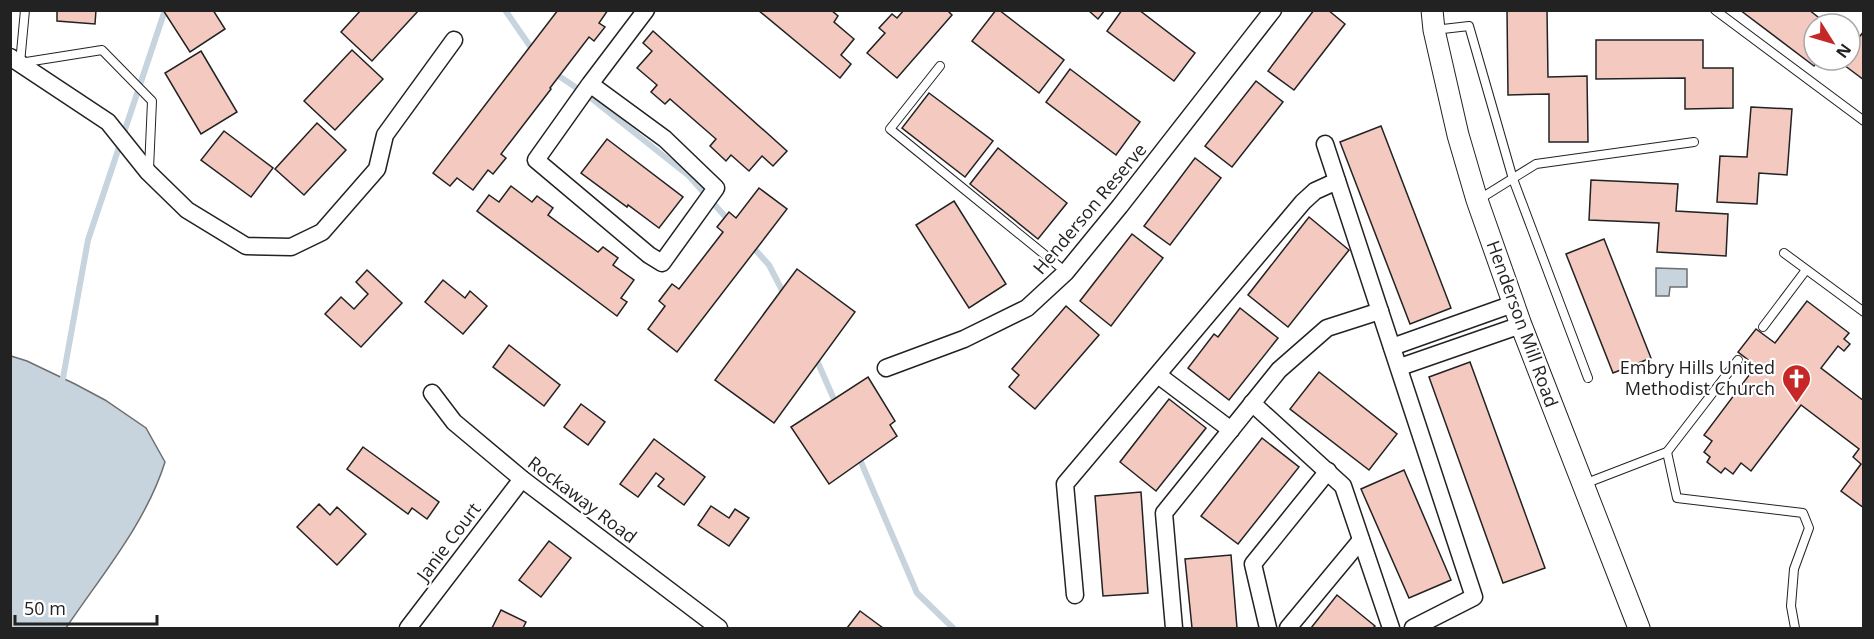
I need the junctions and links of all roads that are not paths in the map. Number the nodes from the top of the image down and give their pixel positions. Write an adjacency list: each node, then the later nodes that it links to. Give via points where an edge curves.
1 (26, 10): 7 (lane)
2 (646, 10): 9 (street)
3 (1273, 10): 19 (street, Henderson Reserve)
4 (1714, 10): 10 (lane)
5 (1433, 20): 14 (lane, via 1469,26); 16 (street, Henderson Mill Road, via 1458,135)
6 (454, 40): 13 (street, via 385,135 377,169 322,232 291,247 246,246 187,210)
7 (15, 60): 13 (street, via 108,122); 13 (lane, via 102,50 152,101)
8 (940, 66): 19 (lane, via 890,129)
9 (590, 84): 9 (street, via 536,160 662,263 716,188 665,139)
10 (1863, 121)
11 (1694, 142): 14 (lane, via 1536,164)
12 (1325, 144): 15 (street)
13 (148, 172)
14 (1514, 179): 16 (lane); 32 (lane)
15 (1337, 181): 21 (street); 31 (street, via 1315,191 1303,202)
16 (1478, 200): 20 (street, Henderson Mill Road)
17 (1784, 254): 18 (lane)
18 (1806, 270): 22 (lane); 25 (lane)
19 (1066, 272): 30 (street, Henderson Reserve, via 1027,308 964,339)
20 (1513, 303): 23 (street); 24 (street, Henderson Mill Road)
21 (1380, 311): 27 (street); 34 (street, via 1327,328 1279,370)
22 (1863, 312)
23 (1463, 321): 26 (street); 27 (street)
24 (1521, 325): 26 (street); 39 (street, Henderson Mill Road)
25 (1763, 327)
26 (1470, 342): 29 (street)
27 (1392, 347): 29 (street)
28 (1738, 360): 36 (lane)
29 (1400, 367): 48 (street, via 1474,597)
30 (886, 368)
31 (1158, 375): 35 (street); 41 (street, via 1065,484)
32 (1588, 378)
33 (432, 393): 38 (street, Rockaway Road, via 454,422)
34 (1252, 403): 35 (street); 37 (street)
35 (1231, 430): 44 (street, via 1164,513)
36 (1667, 452): 39 (lane); 50 (lane, via 1677,498 1803,513 1809,528 1794,569 1791,606)
37 (1328, 471): 40 (street, via 1343,486); 45 (street, via 1253,564)
38 (522, 479): 42 (street, Janie Court); 43 (street, Rockaway Road)
39 (1584, 484): 49 (street, Henderson Mill Road)
40 (1361, 540): 46 (street); 47 (street)
41 (1075, 595)
42 (408, 628)
43 (719, 628)
44 (1174, 628)
45 (1268, 628)
46 (1288, 628)
47 (1391, 628)
48 (1413, 628)
49 (1639, 628)
50 (1795, 628)

